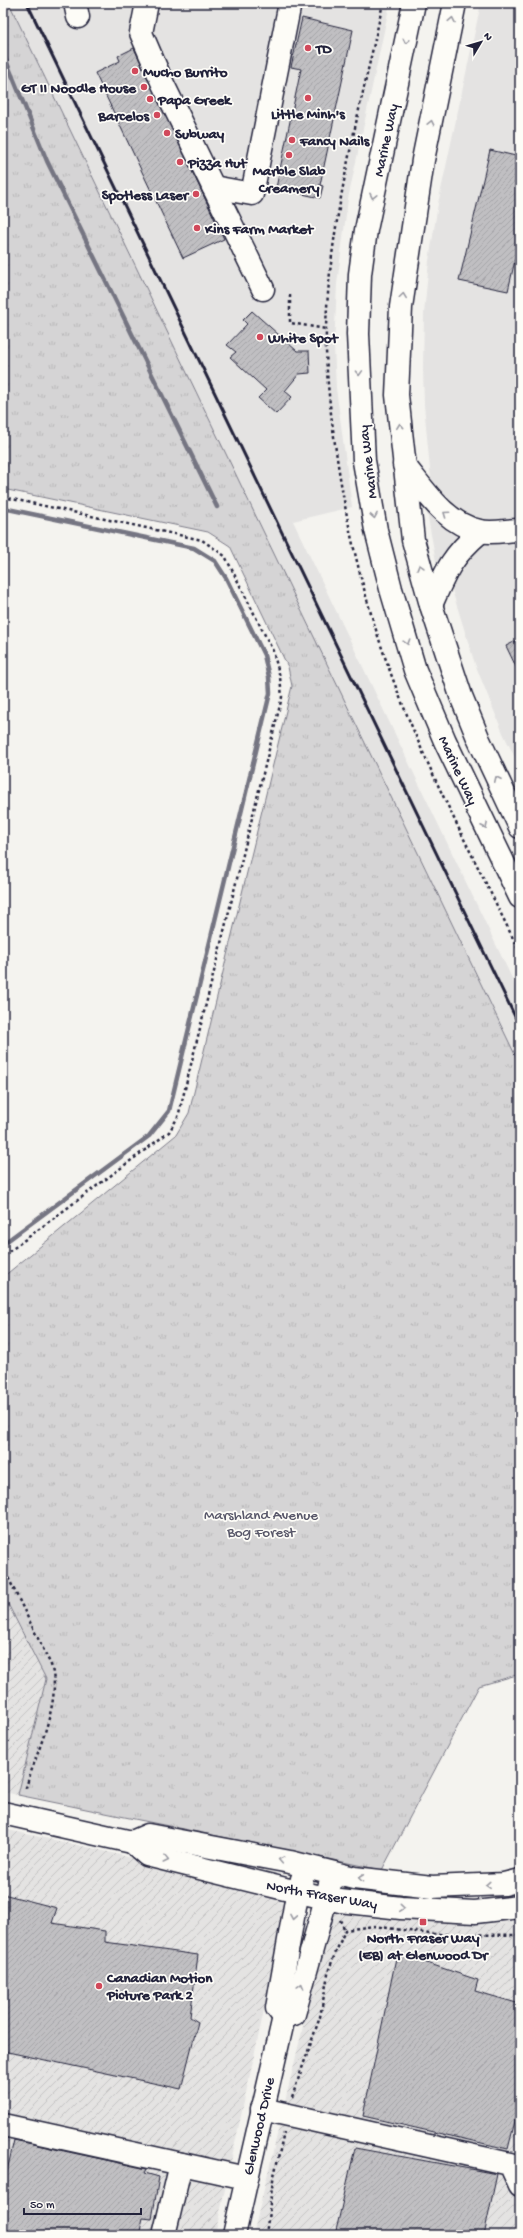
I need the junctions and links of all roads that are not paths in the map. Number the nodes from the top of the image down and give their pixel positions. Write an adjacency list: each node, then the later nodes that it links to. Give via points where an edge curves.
1 (147, 3): 5 (main road, via 141,33)
2 (290, 3): 5 (main road, via 252,194)
3 (414, 3): 12 (main road, Marine Way, one-way to 12, via 366,230 360,274 358,334 364,461 376,530 415,670 445,741)
4 (455, 3): 7 (main road, Marine Way, one-way to 4, via 397,395 401,307 423,160)
5 (213, 187): 6 (main road)
6 (263, 289)
7 (404, 465): 9 (main road, one-way to 7, via 458,523 440,510); 10 (main road, Marine Way, one-way to 7, via 413,540)
8 (520, 530): 9 (main road)
9 (480, 532): 10 (main road, via 451,562)
10 (431, 605): 11 (main road, Marine Way, one-way to 10, via 461,696)
11 (520, 827)
12 (520, 897)
13 (3, 1813): 14 (main road, North Fraser Way)
14 (132, 1842): 15 (main road, North Fraser Way, one-way to 14, via 148,1835); 18 (main road, North Fraser Way, one-way to 18, via 147,1855)
15 (305, 1866): 16 (main road, North Fraser Way); 18 (main road)
16 (333, 1872): 17 (main road, North Fraser Way, one-way to 16, via 504,1884 432,1887 354,1878); 19 (main road)
17 (520, 1880)
18 (298, 1892): 19 (main road, North Fraser Way); 21 (main road, one-way to 21, via 277,2008)
19 (326, 1898): 20 (main road, North Fraser Way, one-way to 20, via 401,1908 475,1912); 21 (main road, one-way to 19, via 294,2014)
20 (520, 1907)
21 (284, 2017): 22 (main road, Glenwood Drive)
22 (262, 2109): 25 (main road, Glenwood Drive); 26 (main road, via 510,2164)
23 (3, 2125): 24 (main road)
24 (181, 2164): 25 (main road); 27 (main road)
25 (246, 2178): 28 (main road, Glenwood Drive)
26 (520, 2186)
27 (164, 2235)
28 (234, 2235)

